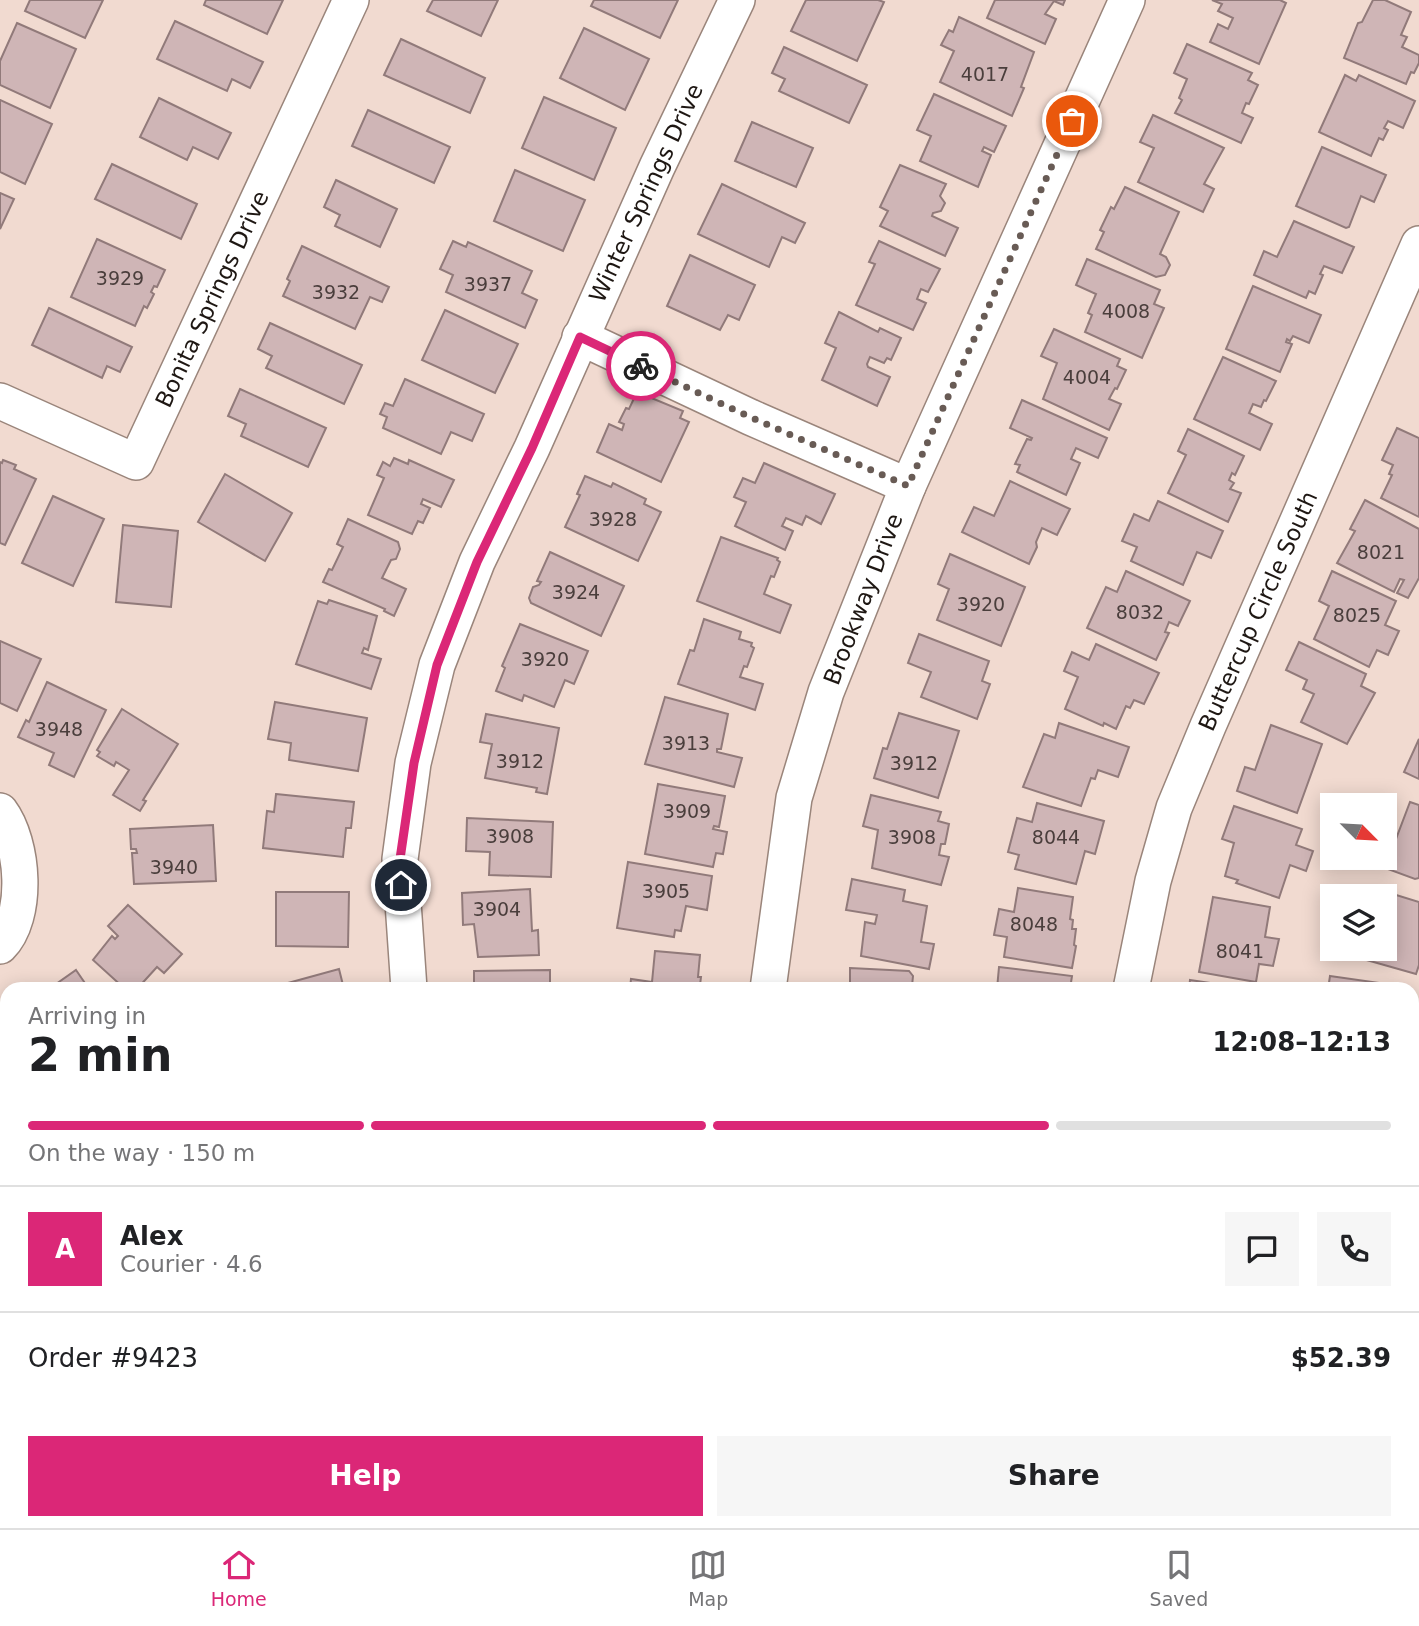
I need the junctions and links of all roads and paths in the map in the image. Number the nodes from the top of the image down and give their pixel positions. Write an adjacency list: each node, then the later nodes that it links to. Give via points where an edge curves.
1 (351, 0): 6 (street, Bonita Springs Drive, via 136,462)
2 (737, 0): 5 (street, Winter Springs Drive)
3 (1126, 0): 7 (street, Brookway Drive)
4 (1419, 244): 12 (street, Buttercup Circle South, via 1174,808)
5 (580, 337): 7 (street); 10 (street, Winter Springs Drive, via 477,562 437,665 414,763 400,859)
6 (0, 401)
7 (908, 486): 11 (street, Brookway Drive, via 826,692 794,798)
8 (0, 811): 9 (street, via 18,851 21,888 9,937)
9 (0, 946)
10 (408, 982)
11 (769, 982)
12 (1132, 982)

